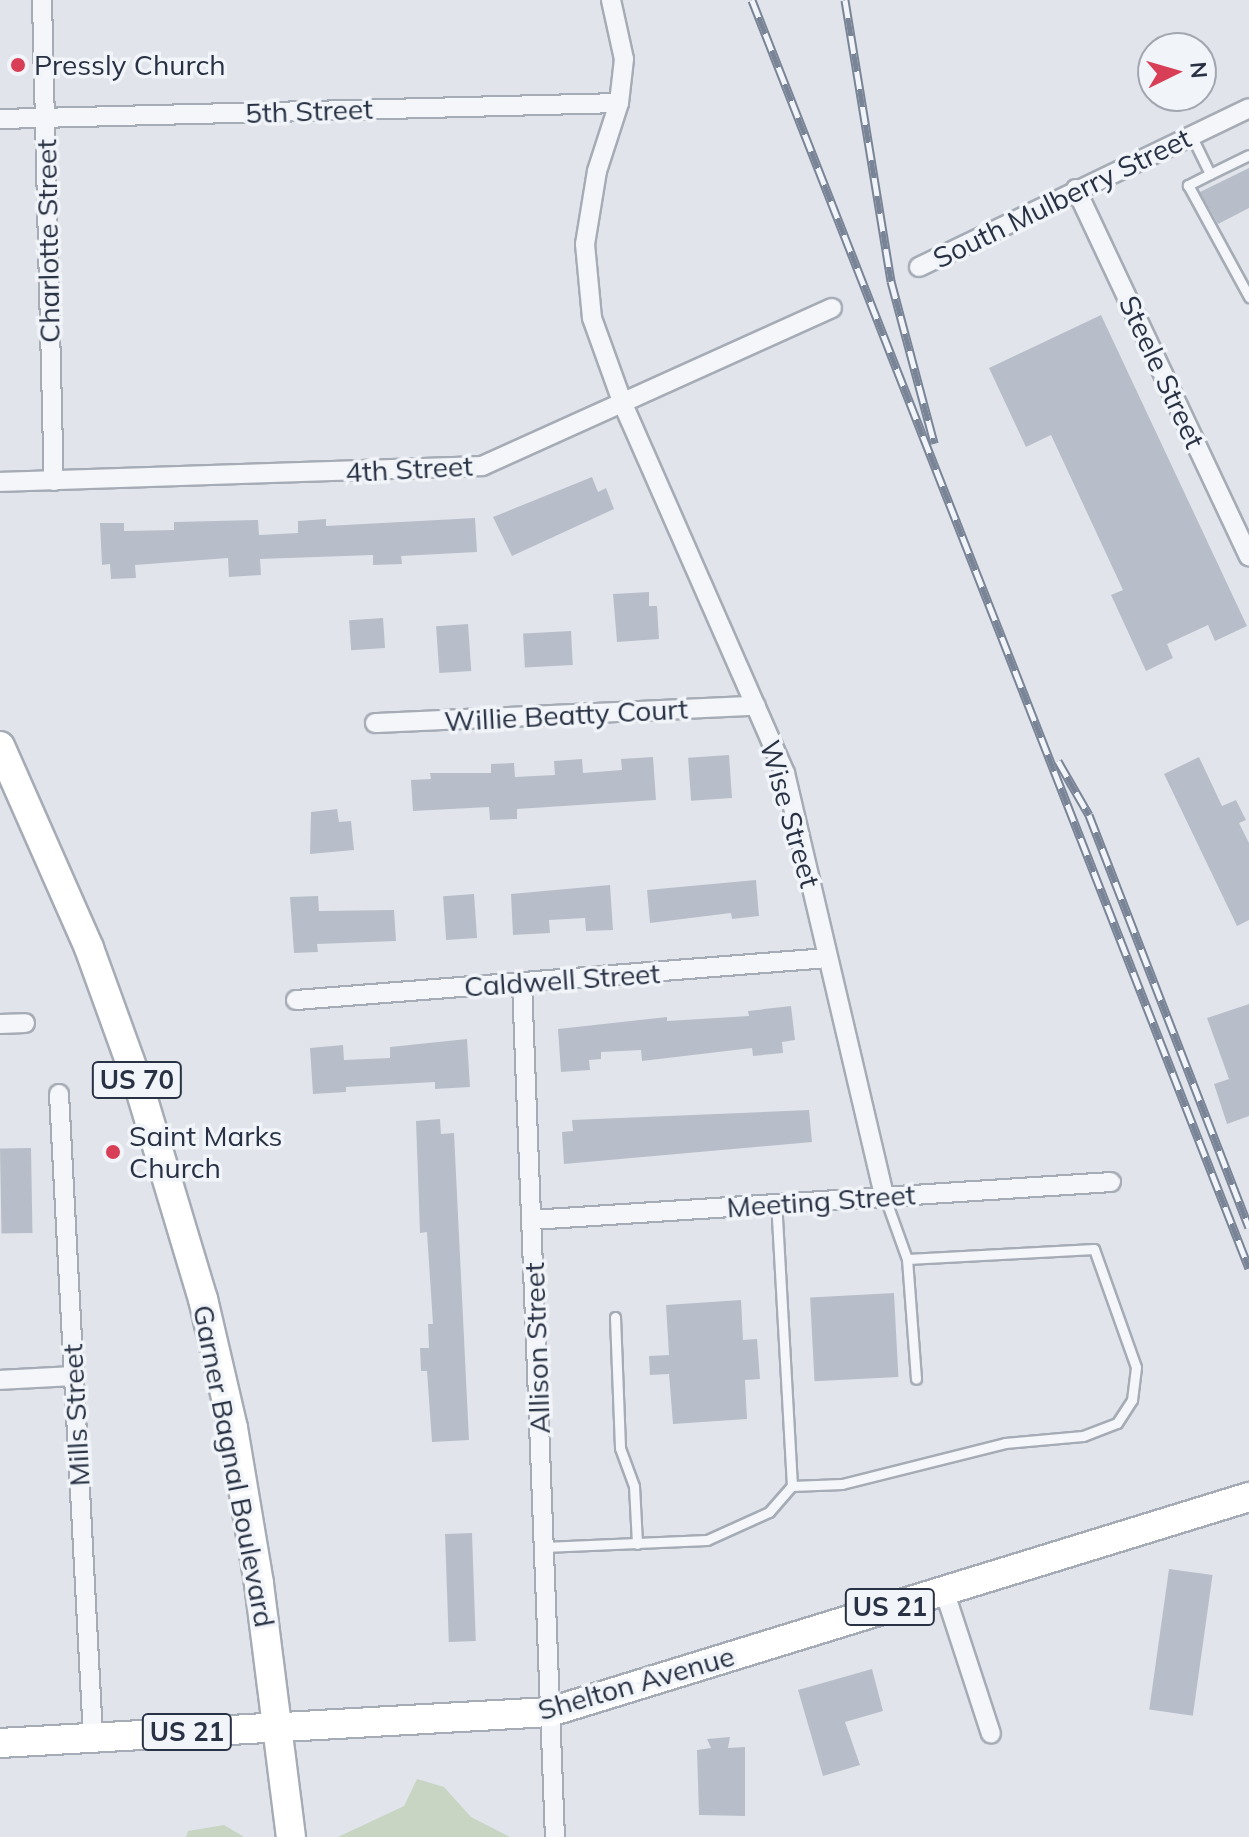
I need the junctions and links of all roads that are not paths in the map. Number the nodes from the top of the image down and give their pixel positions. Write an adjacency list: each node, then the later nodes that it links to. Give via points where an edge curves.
1 (42, 0): 5 (street, Charlotte Street)
2 (611, 0): 3 (street, Wise Street, via 624,59)
3 (619, 103): 5 (street, 5th Street); 14 (street, Wise Street, via 597,171 585,244 592,318)
4 (1249, 108): 7 (street, South Mulberry Street)
5 (45, 118): 6 (street, 5th Street); 15 (street, Charlotte Street)
6 (0, 119)
7 (1191, 135): 9 (lane); 10 (street, South Mulberry Street)
8 (1249, 155): 9 (lane)
9 (1210, 174): 12 (lane, via 1188,185)
10 (1076, 189): 11 (street, South Mulberry Street); 17 (street, Steele Street)
11 (919, 267)
12 (1249, 297)
13 (832, 308): 14 (street, 4th Street)
14 (623, 404): 15 (street, 4th Street, via 482,466); 18 (street, Wise Street)
15 (54, 481): 16 (street, 4th Street)
16 (0, 482)
17 (1249, 556)
18 (756, 706): 19 (street, Willie Beatty Court); 21 (street, Wise Street, via 793,802)
19 (375, 723)
20 (0, 746): 42 (main road, Garner Bagnal Boulevard / US 70, via 89,948 139,1086 203,1299 233,1428)
21 (827, 958): 22 (street, Caldwell Street); 28 (street, Wise Street)
22 (522, 983): 23 (street, Caldwell Street); 30 (street, Allison Street)
23 (296, 1000)
24 (25, 1023): 25 (street)
25 (0, 1024)
26 (59, 1094): 33 (street, Mills Street)
27 (1111, 1182): 28 (street, Meeting Street)
28 (885, 1198): 29 (street, Meeting Street); 31 (lane)
29 (776, 1204): 30 (street, Meeting Street); 36 (lane)
30 (532, 1220): 39 (street, Allison Street)
31 (907, 1259): 34 (lane); 36 (lane, via 1094,1249 1136,1367 1132,1400 1117,1423 1083,1436 1005,1443 842,1484)
32 (615, 1317): 38 (lane, via 620,1448 634,1486)
33 (74, 1376): 35 (street); 44 (street, Mills Street)
34 (916, 1379)
35 (0, 1380)
36 (792, 1486): 38 (lane, via 769,1512 707,1540)
37 (1249, 1497): 40 (main road, Shelton Avenue / US 21)
38 (637, 1544): 39 (lane)
39 (544, 1547): 41 (street, Allison Street)
40 (944, 1590): 41 (main road, Shelton Avenue / US 21); 43 (street)
41 (550, 1712): 42 (main road, Shelton Avenue / US 21); 47 (street, Allison Street)
42 (281, 1727): 44 (main road, Shelton Avenue / US 21); 46 (main road, Garner Bagnal Boulevard / US 70)
43 (991, 1734)
44 (93, 1737): 45 (main road, Shelton Avenue / US 21)
45 (0, 1743)
46 (291, 1837)
47 (555, 1837)

